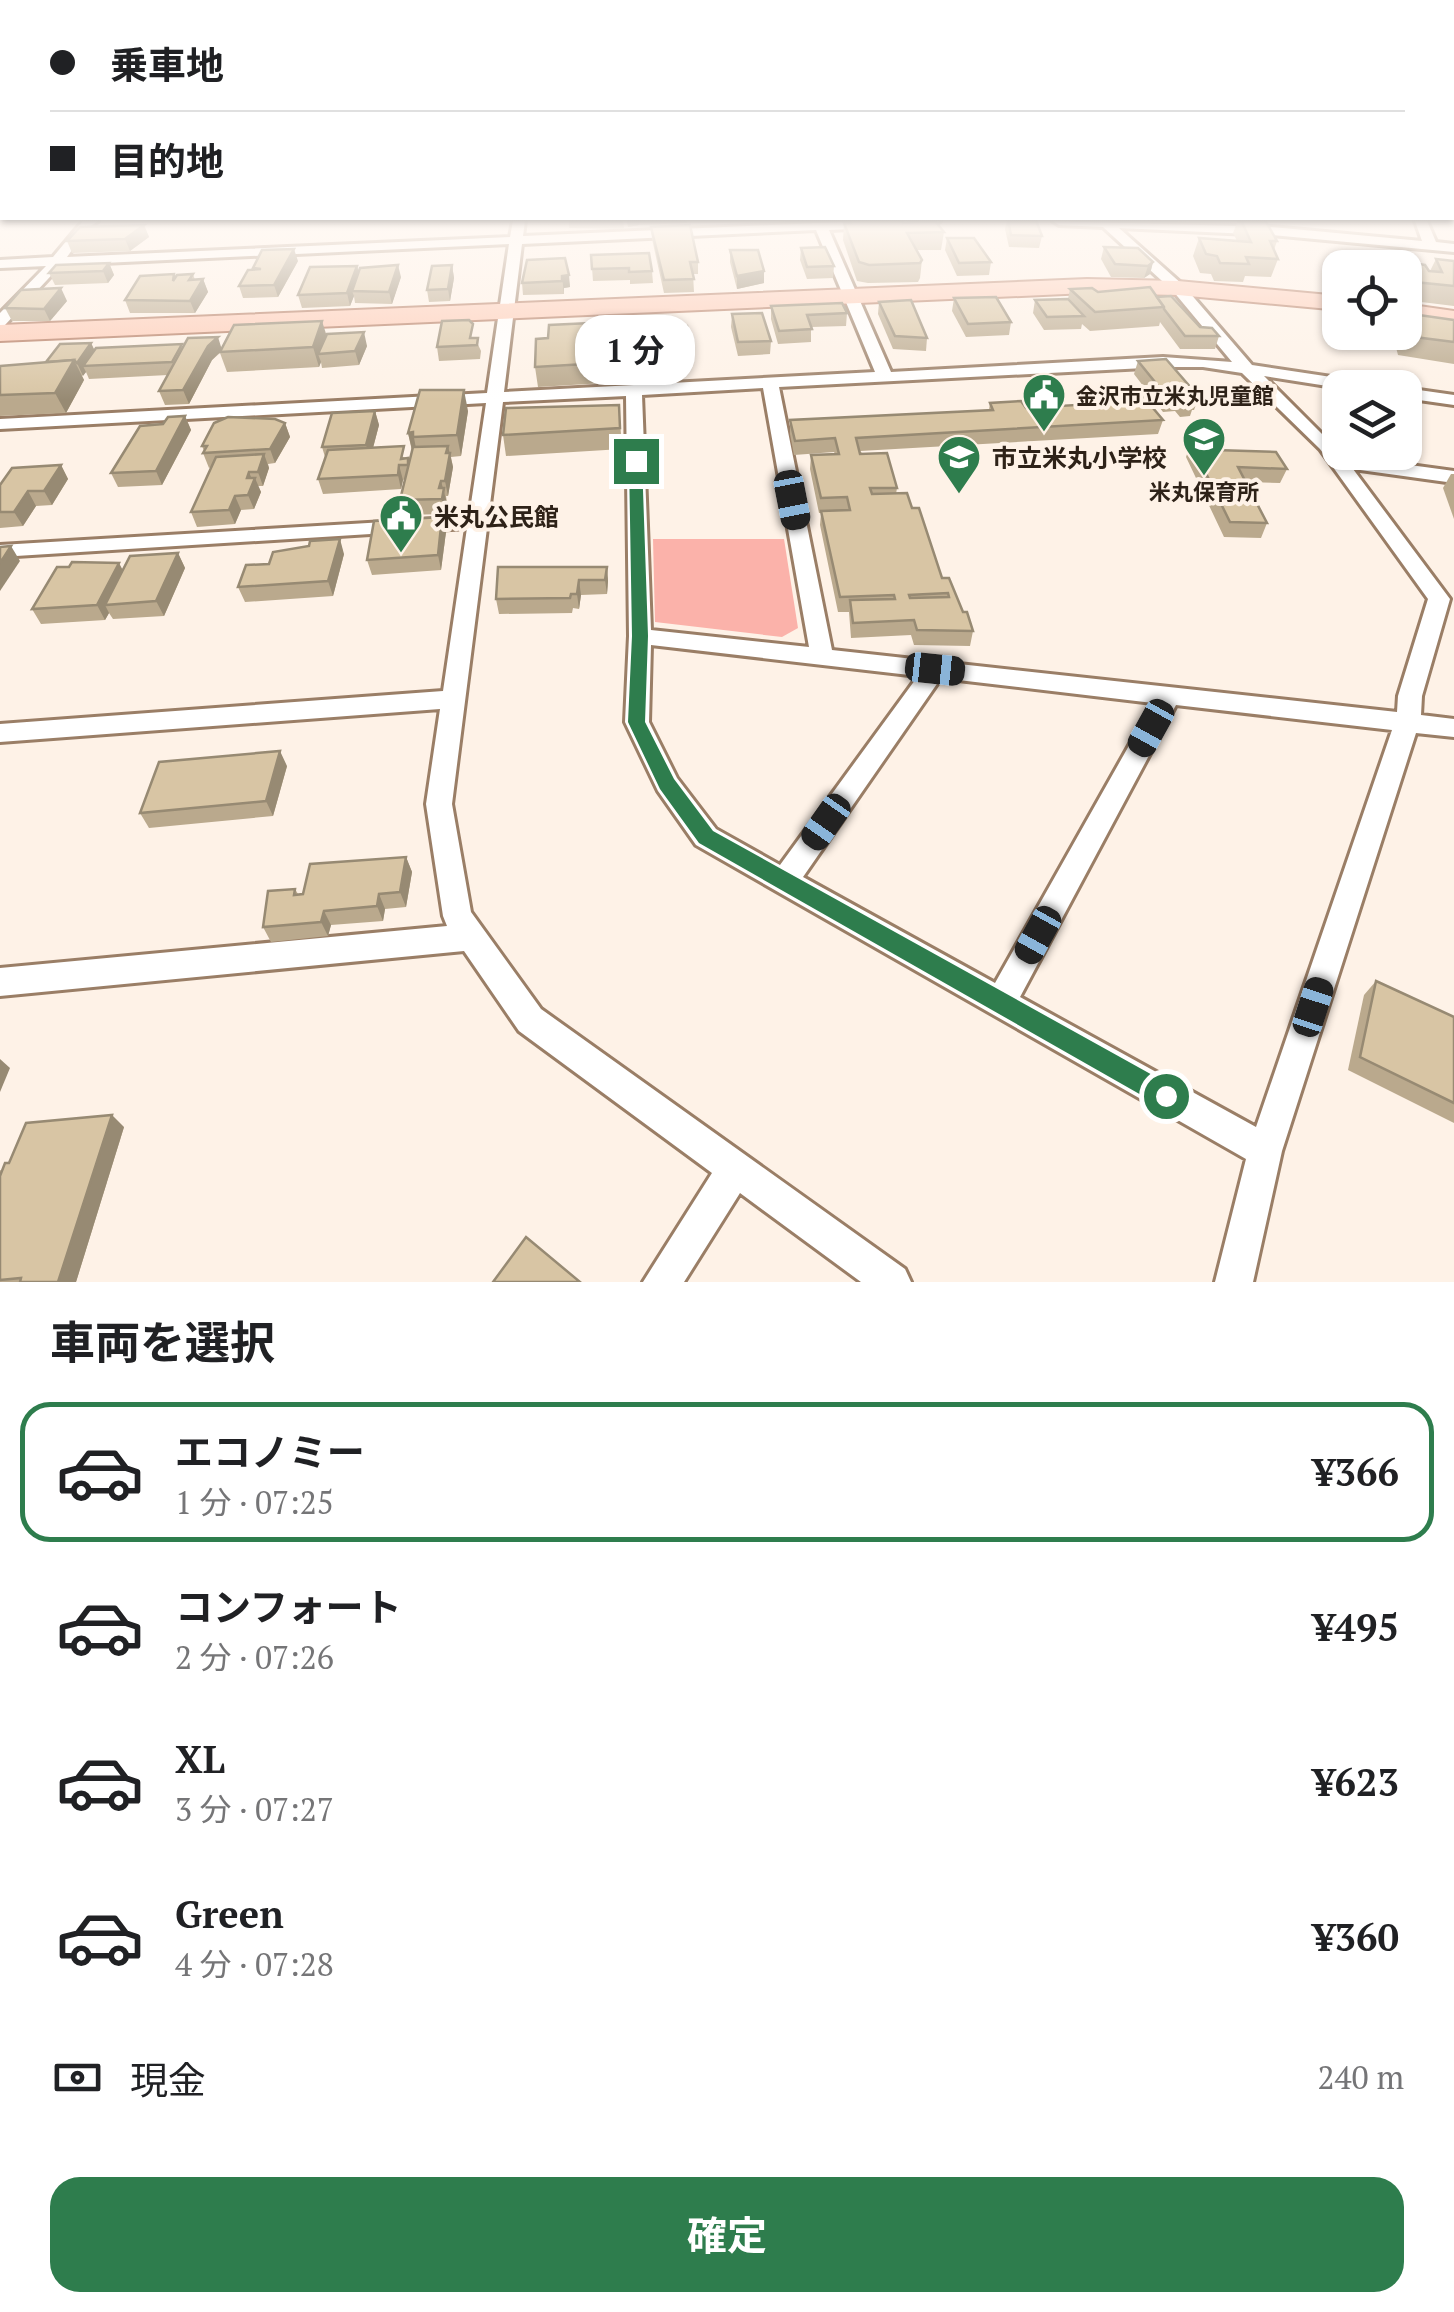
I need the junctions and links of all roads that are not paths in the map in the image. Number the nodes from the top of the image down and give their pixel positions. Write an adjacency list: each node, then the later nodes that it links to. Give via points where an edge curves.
1 (38, 281): 12 (street)
2 (512, 281): 10 (street)
3 (844, 281): 6 (street)
4 (1170, 281): 5 (street)
5 (1183, 293): 6 (main road); 7 (main road); 8 (main road); 17 (street)
6 (852, 301): 10 (main road); 18 (street)
7 (1322, 301)
8 (1322, 310)
9 (1422, 313): 11 (main road)
10 (508, 315): 15 (main road); 16 (main road); 23 (street)
11 (1454, 318)
12 (0, 322)
13 (1422, 323): 14 (main road)
14 (1454, 328)
15 (0, 333)
16 (0, 344)
17 (1246, 368): 18 (street, via 1163,362); 19 (street); 26 (street)
18 (885, 377): 20 (street)
19 (1322, 380)
20 (770, 383): 21 (street); 33 (street)
21 (634, 391): 23 (street); 32 (street)
22 (1422, 395): 24 (street)
23 (494, 398): 25 (street); 30 (street)
24 (1454, 400)
25 (0, 424)
26 (1322, 441)
27 (1343, 470): 37 (street, via 1439,599)
28 (1399, 470): 29 (street)
29 (1454, 477)
30 (476, 522): 31 (street); 36 (street)
31 (0, 551)
32 (640, 636): 33 (street); 40 (street, via 636,722 667,784 706,837)
33 (822, 656): 34 (street)
34 (935, 669): 35 (street); 40 (street)
35 (1170, 694): 37 (street); 43 (street)
36 (456, 699): 39 (street); 41 (street, via 439,804 457,916)
37 (1408, 720): 38 (street); 44 (street)
38 (1454, 728)
39 (0, 732)
40 (783, 882): 43 (street)
41 (469, 937): 42 (street); 45 (street, via 530,1020)
42 (0, 982)
43 (1000, 1004): 44 (street)
44 (1265, 1150): 48 (street)
45 (734, 1170): 46 (street); 47 (street)
46 (662, 1282)
47 (892, 1282)
48 (1234, 1282)

